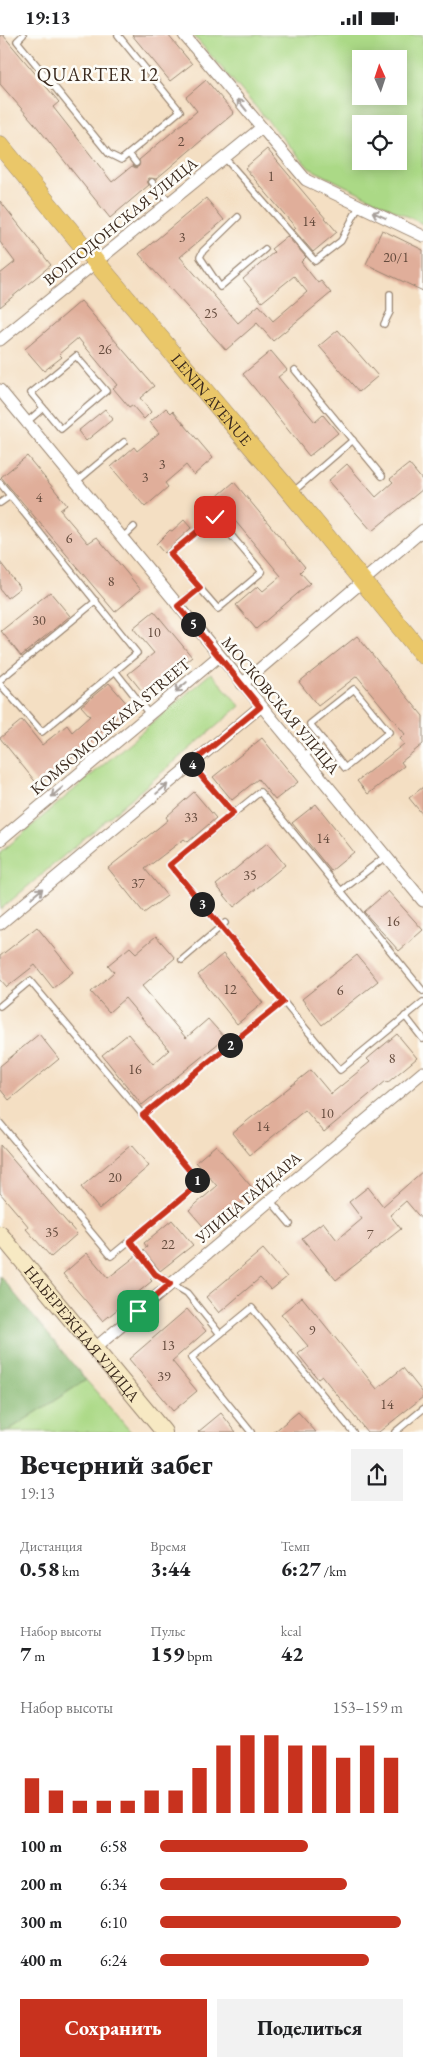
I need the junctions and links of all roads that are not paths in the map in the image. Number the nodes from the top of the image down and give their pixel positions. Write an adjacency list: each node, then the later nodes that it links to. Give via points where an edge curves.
1 (23, 35): 6 (lane, via 17,41 109,154 121,160)
2 (118, 35): 6 (lane, via 180,111)
3 (184, 35): 4 (street, one-way to 3)
4 (261, 128): 7 (street, ВОЛГОДОНСКАЯ УЛИЦА); 11 (street, via 306,180)
5 (0, 145): 15 (main road, LENIN AVENUE)
6 (129, 155): 8 (lane)
7 (224, 157): 10 (street, ВОЛГОДОНСКАЯ УЛИЦА); 11 (lane, via 315,261 341,241)
8 (136, 163)
9 (152, 182): 10 (lane)
10 (169, 201): 15 (street, ВОЛГОДОНСКАЯ УЛИЦА)
11 (359, 206): 13 (street, one-way to 11)
12 (238, 217): 14 (lane, via 200,257 220,287)
13 (423, 236)
14 (265, 249)
15 (95, 261): 18 (street, ВОЛГОДОНСКАЯ УЛИЦА); 28 (main road, LENIN AVENUE)
16 (390, 294): 17 (lane, via 390,312)
17 (384, 324)
18 (0, 340)
19 (295, 370): 23 (lane)
20 (0, 390): 22 (street, МОСКОВСКАЯ УЛИЦА)
21 (43, 409): 21 (lane, via 61,429 106,391 76,356 31,393); 22 (lane)
22 (27, 422): 26 (street, МОСКОВСКАЯ УЛИЦА)
23 (353, 441): 25 (lane); 28 (lane)
24 (124, 442): 26 (lane)
25 (382, 476)
26 (76, 482): 33 (street, МОСКОВСКАЯ УЛИЦА)
27 (0, 483): 29 (lane)
28 (291, 493): 34 (main road, LENIN AVENUE)
29 (10, 496): 30 (lane); 36 (lane)
30 (0, 503)
31 (134, 527): 33 (lane)
32 (423, 530): 34 (street)
33 (122, 538): 37 (street, МОСКОВСКАЯ УЛИЦА)
34 (362, 581): 38 (main road, LENIN AVENUE); 43 (street)
35 (200, 588): 35 (lane, via 218,609 262,572 215,517 170,554); 37 (lane)
36 (96, 601): 40 (lane, via 136,653); 41 (lane)
37 (178, 606): 39 (street, МОСКОВСКАЯ УЛИЦА)
38 (423, 655)
39 (219, 656): 43 (street, МОСКОВСКАЯ УЛИЦА); 45 (street, KOMSOMOLSKAYA STREET, one-way to 45)
40 (116, 671): 42 (lane, via 42,732); 45 (lane)
41 (0, 680)
42 (0, 684)
43 (242, 684): 44 (street, МОСКОВСКАЯ УЛИЦА)
44 (260, 707): 47 (street, МОСКОВСКАЯ УЛИЦА); 48 (street)
45 (149, 714): 50 (street, KOMSOMOLSKAYA STREET, one-way to 50)
46 (323, 740): 46 (lane, via 345,768 389,732 354,689 310,724); 47 (lane)
47 (303, 758): 51 (street, МОСКОВСКАЯ УЛИЦА)
48 (191, 764): 49 (lane); 54 (street, one-way to 48)
49 (233, 813): 52 (lane, via 260,792); 55 (lane, via 170,865)
50 (0, 839)
51 (386, 856): 52 (lane); 53 (street, МОСКОВСКАЯ УЛИЦА)
52 (341, 891): 57 (lane)
53 (423, 901)
54 (0, 924)
55 (223, 925): 56 (lane); 58 (lane)
56 (182, 959)
57 (423, 991)
58 (283, 1002): 61 (lane, via 340,1070); 64 (lane)
59 (423, 1002): 61 (lane)
60 (0, 1006): 64 (lane, via 30,981)
61 (406, 1016): 62 (lane)
62 (423, 1039)
63 (423, 1072): 66 (street, УЛИЦА ГАЙДАРА)
64 (143, 1115): 69 (lane, via 200,1183)
65 (0, 1123): 69 (lane, via 111,1256)
66 (270, 1200): 67 (lane); 70 (street, УЛИЦА ГАЙДАРА)
67 (290, 1224)
68 (0, 1234): 72 (street, НАБЕРЕЖНАЯ УЛИЦА)
69 (130, 1241): 70 (lane, via 155,1274)
70 (170, 1284): 71 (lane, via 186,1293); 72 (street, УЛИЦА ГАЙДАРА)
71 (220, 1334): 75 (lane, via 191,1358); 76 (lane, via 252,1308)
72 (95, 1348): 74 (street, НАБЕРЕЖНАЯ УЛИЦА)
73 (423, 1409): 77 (lane)
74 (164, 1432)
75 (251, 1432)
76 (353, 1432)
77 (395, 1432)

